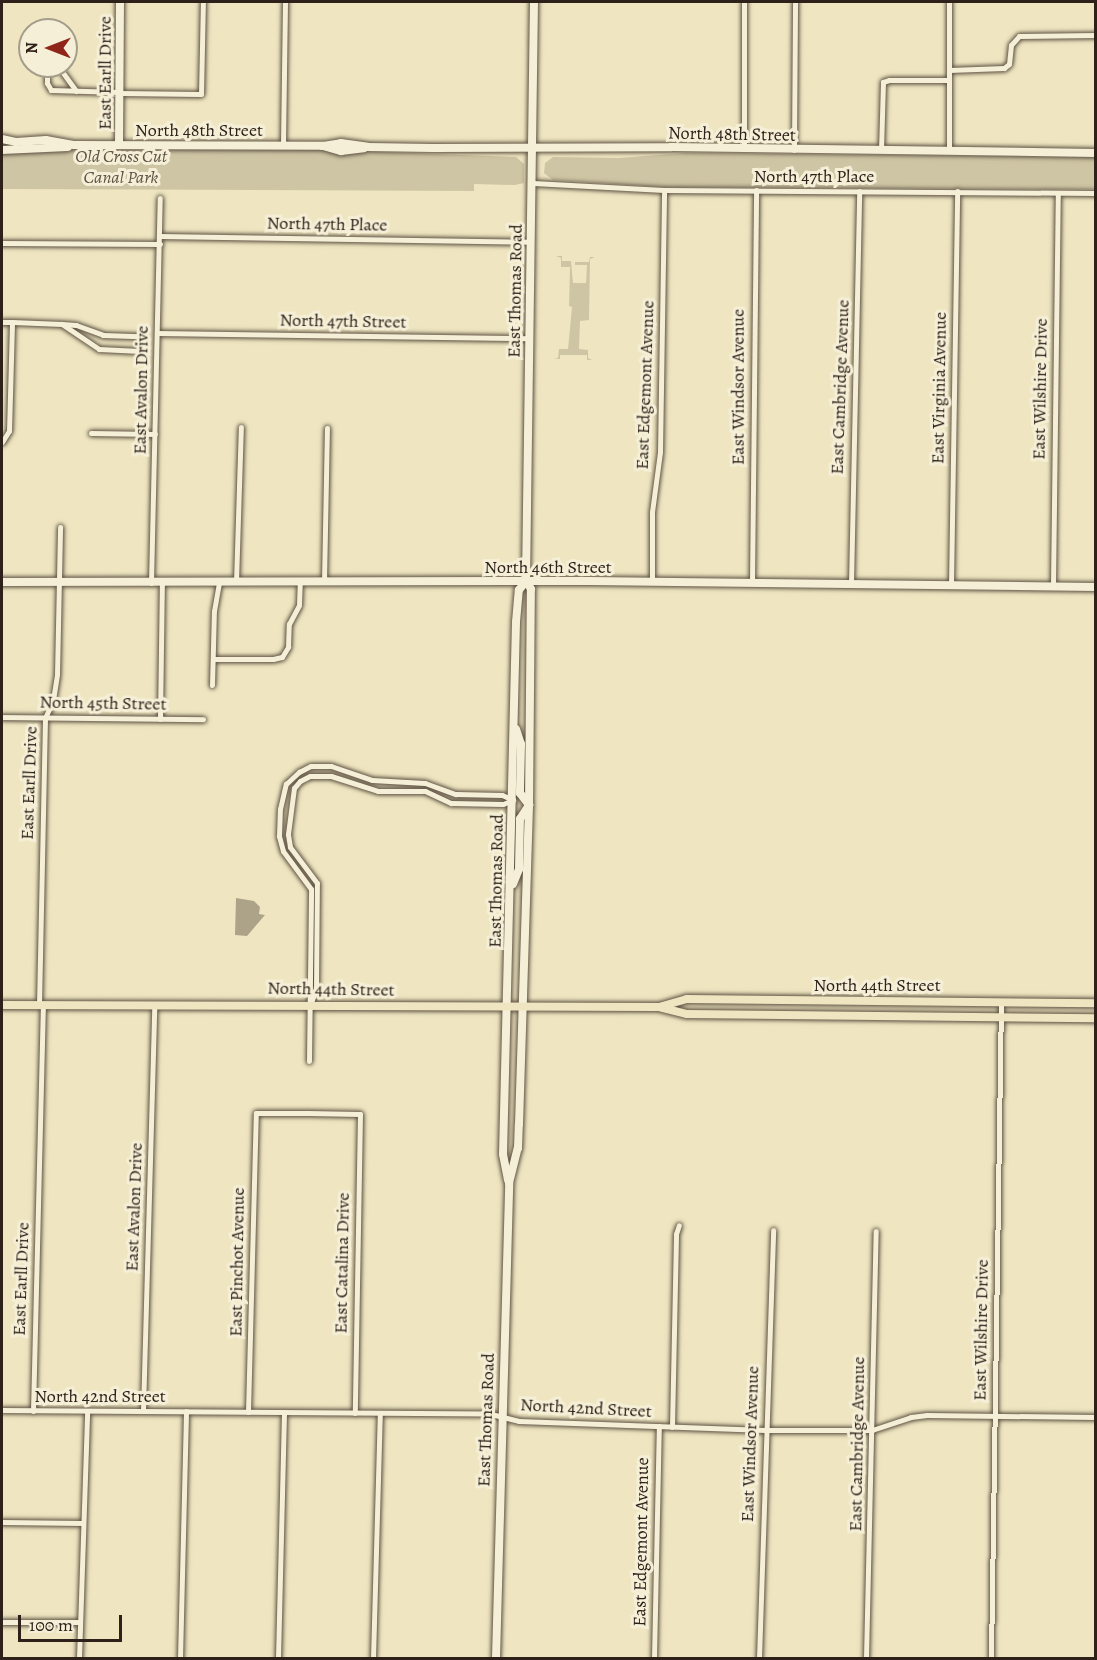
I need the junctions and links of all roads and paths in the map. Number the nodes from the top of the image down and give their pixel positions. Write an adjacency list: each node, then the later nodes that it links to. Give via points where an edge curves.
1 (120, 2): 14 (main road, East Earll Drive)
2 (203, 2): 14 (street, via 201,94)
3 (285, 2): 18 (street)
4 (534, 2): 19 (main road, East Thomas Road)
5 (744, 2): 20 (street)
6 (795, 2): 22 (street)
7 (949, 2): 9 (street)
8 (1095, 35): 9 (street, via 1019,36 1011,45 1009,64 1004,68)
9 (949, 70): 12 (street)
10 (47, 78): 13 (street, via 48,88)
11 (66, 78): 13 (street)
12 (949, 80): 23 (street, via 883,82); 24 (street)
13 (76, 91): 14 (street)
14 (120, 93): 17 (main road, East Earll Drive)
15 (2, 139): 16 (main road, North 48th Street)
16 (74, 145): 17 (main road, North 48th Street); 21 (main road, North 48th Street)
17 (119, 145): 18 (main road, North 48th Street)
18 (283, 146): 19 (main road, North 48th Street, via 341,151 368,147)
19 (533, 149): 20 (main road, North 48th Street); 26 (main road, East Thomas Road)
20 (744, 149): 22 (main road, North 48th Street)
21 (2, 150)
22 (794, 150): 23 (main road, North 48th Street)
23 (881, 150): 24 (main road, North 48th Street)
24 (949, 150): 25 (main road, North 48th Street)
25 (1095, 153)
26 (533, 183): 27 (street, North 47th Place); 35 (main road, East Thomas Road)
27 (664, 190): 28 (street, North 47th Place); 58 (street, East Edgemont Avenue, via 660,452 652,512)
28 (756, 190): 29 (street, North 47th Place); 59 (street, East Windsor Avenue)
29 (860, 191): 30 (street, North 47th Place); 60 (street, East Cambridge Avenue)
30 (957, 191): 32 (street, North 47th Place); 61 (street, East Virginia Avenue)
31 (1095, 192): 32 (street, North 47th Place)
32 (1058, 193): 62 (street, East Wilshire Drive)
33 (160, 198): 34 (street, East Avalon Drive)
34 (160, 236): 35 (street, North 47th Place); 37 (street, East Avalon Drive)
35 (531, 242): 42 (main road, East Thomas Road)
36 (2, 243): 37 (street)
37 (160, 244): 41 (street, East Avalon Drive)
38 (2, 322): 39 (street)
39 (12, 322): 40 (street); 47 (street, via 9,431)
40 (62, 324): 40 (street, via 99,349 140,351 140,336 103,335)
41 (157, 333): 42 (street, North 47th Street); 46 (street, East Avalon Drive)
42 (529, 338): 49 (main road, East Thomas Road)
43 (241, 427): 55 (street)
44 (327, 428): 57 (street)
45 (91, 433): 46 (street)
46 (155, 434): 52 (street, East Avalon Drive)
47 (2, 442)
48 (60, 528): 51 (street, East Earll Drive)
49 (526, 581): 57 (main road, North 46th Street); 58 (main road, North 46th Street); 70 (main road, East Thomas Road, via 519,590); 72 (main road, East Thomas Road, via 531,589)
50 (2, 582): 51 (main road, North 46th Street)
51 (59, 582): 52 (main road, North 46th Street); 67 (street, East Earll Drive, via 57,674)
52 (151, 582): 53 (main road, North 46th Street)
53 (162, 582): 54 (main road, North 46th Street); 68 (street)
54 (219, 582): 55 (main road, North 46th Street); 64 (street, via 214,611)
55 (236, 582): 56 (main road, North 46th Street)
56 (300, 582): 57 (main road, North 46th Street); 64 (street, via 299,605 289,624 288,647 282,657)
57 (324, 582)
58 (652, 582): 59 (main road, North 46th Street)
59 (752, 583): 60 (main road, North 46th Street)
60 (851, 584): 61 (main road, North 46th Street)
61 (951, 585): 62 (main road, North 46th Street)
62 (1053, 586): 63 (main road, North 46th Street)
63 (1095, 587)
64 (214, 659): 65 (street)
65 (212, 685)
66 (2, 717): 67 (street, North 45th Street)
67 (45, 718): 68 (street, North 45th Street); 79 (street, East Earll Drive)
68 (160, 719): 69 (street, North 45th Street)
69 (203, 719)
70 (514, 721): 71 (main road, East Thomas Road); 72 (main road, via 521,744 520,792)
71 (513, 800): 73 (main road, East Thomas Road); 80 (street, via 503,804 451,803 425,791 378,791 332,776 310,776 300,781 294,788 288,834 290,848 317,883 319,895 316,990); 80 (street, via 502,795 456,794 425,783 372,780 332,766 311,766 294,775 284,792 279,836 283,851 311,889)
72 (529, 805): 73 (main road, via 520,819 519,869); 82 (main road, East Thomas Road)
73 (510, 893): 81 (main road, East Thomas Road)
74 (933, 1002): 75 (main road, North 44th Street); 83 (main road, North 44th Street, via 687,999); 84 (street)
75 (1001, 1002): 76 (main road, North 44th Street); 85 (street, East Wilshire Drive)
76 (1095, 1003)
77 (154, 1004): 79 (main road, North 44th Street); 80 (main road, North 44th Street); 96 (street, East Avalon Drive)
78 (2, 1005): 79 (main road, North 44th Street)
79 (41, 1005): 94 (street, East Earll Drive)
80 (310, 1005): 81 (main road, North 44th Street); 87 (street)
81 (508, 1006): 82 (main road, North 44th Street); 89 (main road, East Thomas Road, via 503,1154)
82 (522, 1006): 83 (main road, North 44th Street); 89 (main road, East Thomas Road, via 518,1148)
83 (659, 1007): 84 (main road, North 44th Street, via 687,1014)
84 (932, 1017): 85 (main road, North 44th Street)
85 (1001, 1017): 86 (main road, North 44th Street); 102 (street, East Wilshire Drive)
86 (1095, 1018)
87 (309, 1061)
88 (256, 1113): 98 (street, East Pinchot Avenue); 100 (street, East Catalina Drive, via 360,1114)
89 (509, 1183): 103 (main road, East Thomas Road)
90 (679, 1225): 106 (street)
91 (773, 1230): 107 (street, East Windsor Avenue)
92 (876, 1231): 108 (street, East Cambridge Avenue)
93 (2, 1410): 94 (street, North 42nd Street)
94 (33, 1411): 95 (street, North 42nd Street)
95 (87, 1411): 96 (street, North 42nd Street); 110 (street)
96 (143, 1411): 97 (street, North 42nd Street)
97 (186, 1411): 98 (street, North 42nd Street); 114 (street)
98 (248, 1412): 99 (street, North 42nd Street)
99 (284, 1412): 100 (street, North 42nd Street); 115 (street)
100 (355, 1413): 101 (street, North 42nd Street)
101 (380, 1413): 103 (street, North 42nd Street, via 487,1413); 116 (street)
102 (995, 1415): 104 (street, North 42nd Street); 108 (street, North 42nd Street, via 911,1417); 121 (street, East Wilshire Drive)
103 (501, 1417): 105 (street, North 42nd Street); 117 (main road, East Thomas Road)
104 (1095, 1417)
105 (659, 1426): 106 (street, North 42nd Street); 118 (street, East Edgemont Avenue)
106 (672, 1427): 107 (street, North 42nd Street)
107 (765, 1430): 108 (street, North 42nd Street); 119 (street, East Windsor Avenue)
108 (873, 1431): 120 (street, East Cambridge Avenue)
109 (2, 1522): 110 (street)
110 (83, 1523): 112 (street)
111 (2, 1622): 112 (street)
112 (80, 1622): 113 (street)
113 (79, 1659)
114 (180, 1659)
115 (278, 1659)
116 (373, 1659)
117 (496, 1659)
118 (654, 1659)
119 (759, 1659)
120 (866, 1659)
121 (991, 1659)

